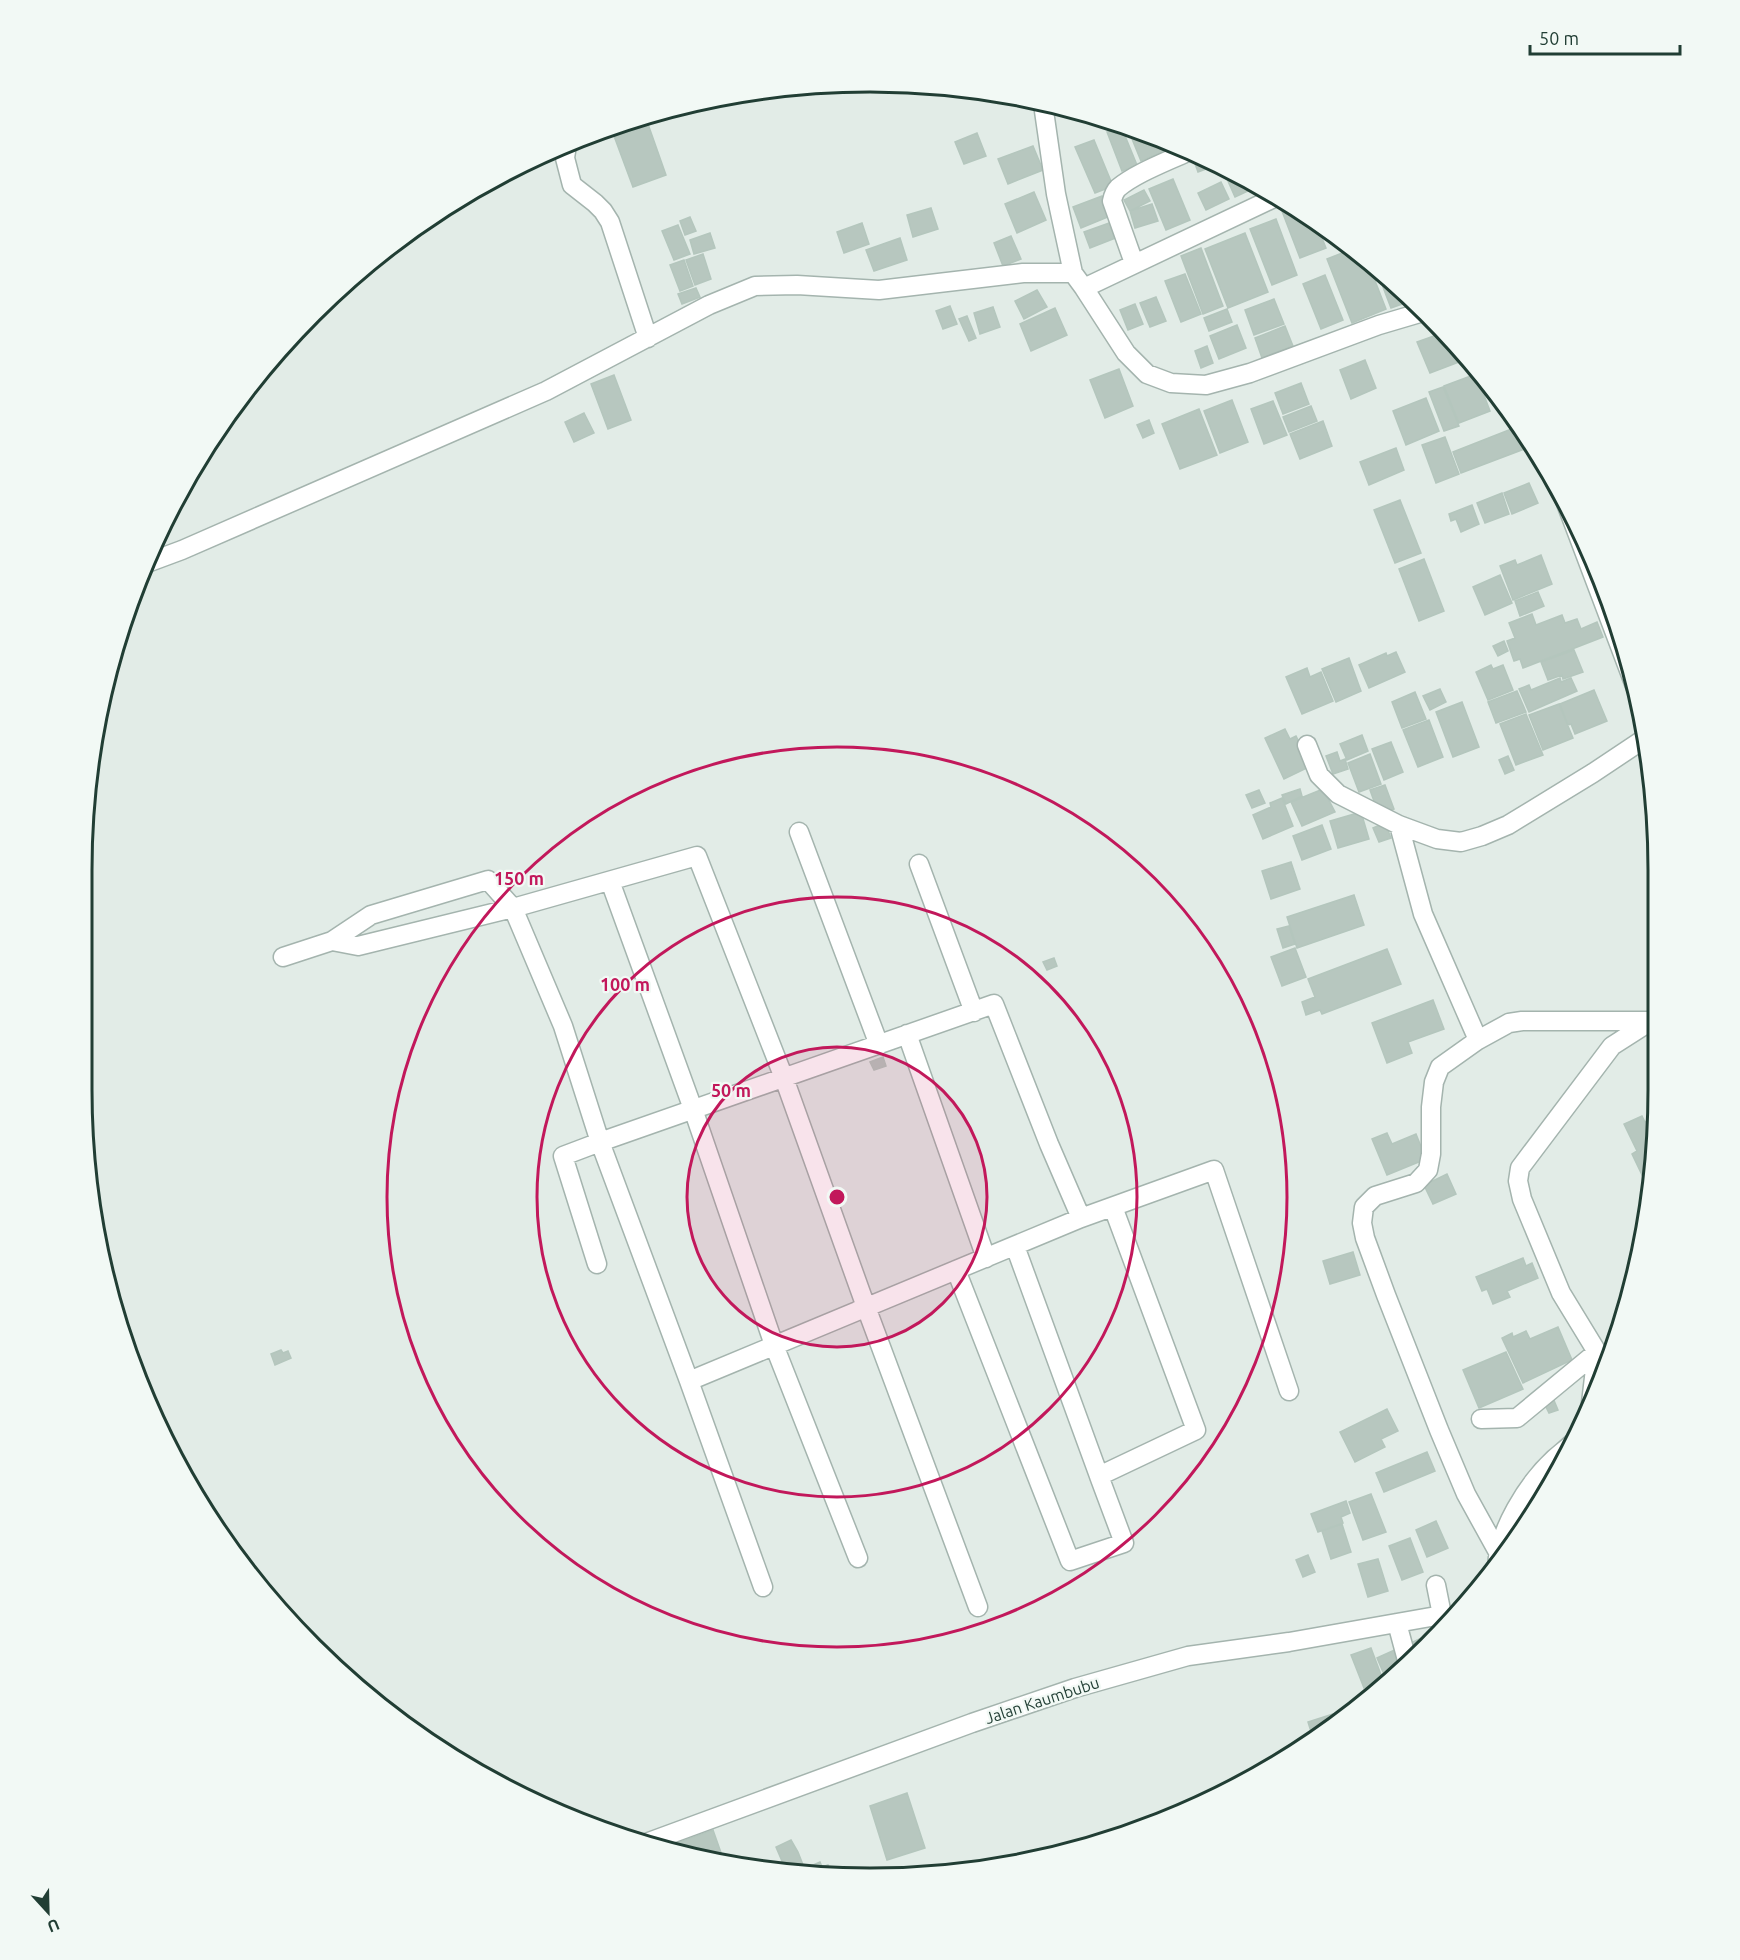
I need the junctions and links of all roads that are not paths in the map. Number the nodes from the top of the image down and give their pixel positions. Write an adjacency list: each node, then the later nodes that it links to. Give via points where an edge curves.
1 (1044, 111): 6 (street, via 1056,194)
2 (566, 154): 8 (street, via 572,185 610,222)
3 (1179, 156): 5 (street, via 1135,178 1114,194 1112,201)
4 (1267, 201): 5 (street)
5 (1134, 263): 6 (street)
6 (1078, 281): 7 (street, via 1126,353 1147,374 1188,384 1206,385 1239,376); 8 (street, via 1023,273 879,290 755,286 709,305)
7 (1414, 314)
8 (648, 338): 9 (street, via 546,391)
9 (157, 559)
10 (1638, 743): 12 (street, via 1518,819 1482,836 1450,841)
11 (1307, 745): 12 (street, via 1319,775 1331,789)
12 (1399, 825): 23 (street, via 1423,914)
13 (799, 832): 24 (street)
14 (919, 864): 19 (street)
15 (610, 881): 16 (street); 25 (street, via 697,856); 26 (street)
16 (513, 908): 17 (street, via 358,946); 17 (street, via 488,880 371,915); 27 (street, via 563,1026)
17 (332, 940): 18 (street)
18 (283, 957)
19 (974, 1012): 22 (street); 29 (street, via 994,1004)
20 (1648, 1021): 23 (street, via 1509,1023)
21 (1648, 1025): 36 (street, via 1612,1046 1520,1168 1522,1199 1561,1293)
22 (907, 1035): 24 (street); 31 (street)
23 (1478, 1040): 44 (street, via 1440,1067 1434,1082 1428,1170 1416,1183 1375,1196 1364,1207 1362,1223 1439,1430)
24 (879, 1044): 25 (street)
25 (784, 1078): 26 (street); 34 (street)
26 (693, 1109): 27 (street); 35 (street)
27 (600, 1142): 32 (street, via 563,1156); 38 (street)
28 (1113, 1207): 29 (street); 39 (street, via 1214,1170); 42 (street, via 1196,1430)
29 (1081, 1218): 30 (street)
30 (1015, 1246): 31 (street); 42 (street)
31 (986, 1258): 33 (street)
32 (597, 1264)
33 (956, 1270): 34 (street); 42 (street, via 1070,1561 1124,1543)
34 (866, 1307): 35 (street); 48 (street)
35 (774, 1345): 38 (street); 45 (street)
36 (1597, 1352): 37 (street); 40 (street, via 1516,1418)
37 (1594, 1373)
38 (689, 1381): 47 (street)
39 (1289, 1390)
40 (1481, 1419)
41 (1555, 1458): 43 (street, via 1517,1506)
42 (1099, 1476)
43 (1504, 1542)
44 (1495, 1555)
45 (858, 1558)
46 (1436, 1585): 49 (street)
47 (763, 1587)
48 (978, 1607)
49 (1446, 1613)
50 (1442, 1617): 51 (street, Jalan Kaumbubu)
51 (1397, 1623): 52 (street); 53 (street, Jalan Kaumbubu, via 1188,1656 1076,1688)
52 (1405, 1654)
53 (658, 1839)

